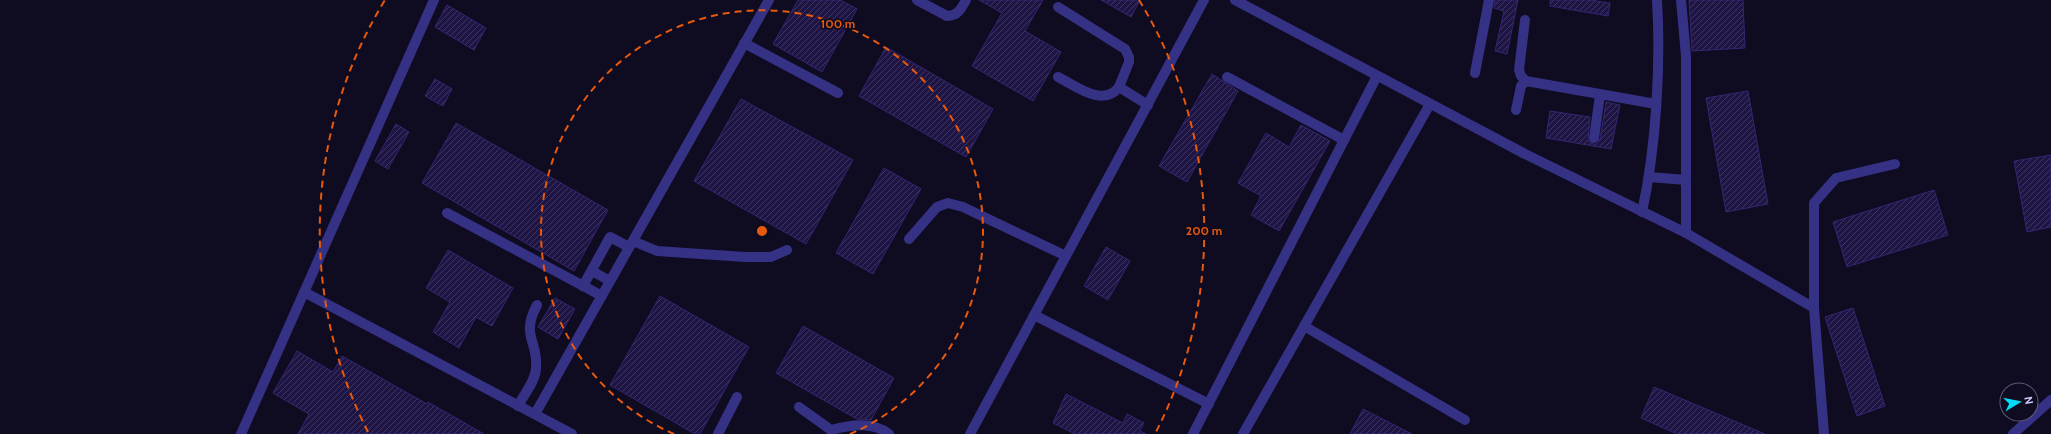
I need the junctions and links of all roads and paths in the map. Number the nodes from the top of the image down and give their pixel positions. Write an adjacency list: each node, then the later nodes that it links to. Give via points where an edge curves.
1 (434, 0): 40 (street)
2 (769, 0): 12 (street)
3 (917, 0): 4 (street, via 947,16 952,16 960,10)
4 (966, 0)
5 (1204, 0): 23 (street)
6 (1235, 0): 14 (street)
7 (1489, 0): 13 (street)
8 (1657, 0): 22 (street)
9 (1681, 0): 29 (street, via 1686,56)
10 (1058, 7): 18 (street, via 1125,49 1129,62)
11 (1525, 20): 17 (street, via 1519,70)
12 (744, 43): 19 (street); 34 (street)
13 (1475, 73)
14 (1377, 76): 21 (street); 26 (street)
15 (1058, 77): 18 (street, via 1101,97 1111,95)
16 (1227, 77): 26 (street)
17 (1526, 81): 20 (street); 24 (street, via 1521,86)
18 (1119, 87): 23 (street)
19 (838, 93)
20 (1600, 95): 22 (street); 25 (street)
21 (1430, 104): 30 (street); 45 (street)
22 (1656, 104): 28 (street)
23 (1148, 105): 36 (street)
24 (1516, 110)
25 (1594, 138)
26 (1344, 140): 48 (street)
27 (1895, 164): 43 (street, via 1836,178 1814,203)
28 (1649, 177): 29 (street); 30 (street)
29 (1686, 180): 32 (street)
30 (1642, 212): 32 (street)
31 (446, 213): 39 (street)
32 (1686, 233): 43 (street)
33 (909, 239): 36 (street, via 938,207 948,203 963,207)
34 (631, 244): 35 (street, via 657,251 745,257 771,257); 37 (street, via 610,237); 38 (street)
35 (787, 250)
36 (1066, 256): 44 (street)
37 (592, 270): 38 (street); 39 (street)
38 (610, 281): 41 (street)
39 (583, 286): 41 (street)
40 (304, 292): 49 (street); 54 (street)
41 (602, 296): 51 (street)
42 (537, 305): 49 (street, via 530,318 529,331 535,354 535,377)
43 (1814, 308): 61 (street)
44 (1034, 315): 48 (street); 58 (street)
45 (1304, 326): 52 (street); 60 (street)
46 (737, 397): 56 (street)
47 (2051, 400): 62 (street)
48 (1209, 404): 59 (street)
49 (518, 406): 51 (street)
50 (799, 407): 53 (street)
51 (535, 414): 55 (street)
52 (1465, 420)
53 (832, 432): 57 (street, via 849,425 858,425 876,426)
54 (240, 434)
55 (572, 434)
56 (718, 434)
57 (888, 434)
58 (970, 434)
59 (1193, 434)
60 (1243, 434)
61 (1824, 434)
62 (2012, 434)

